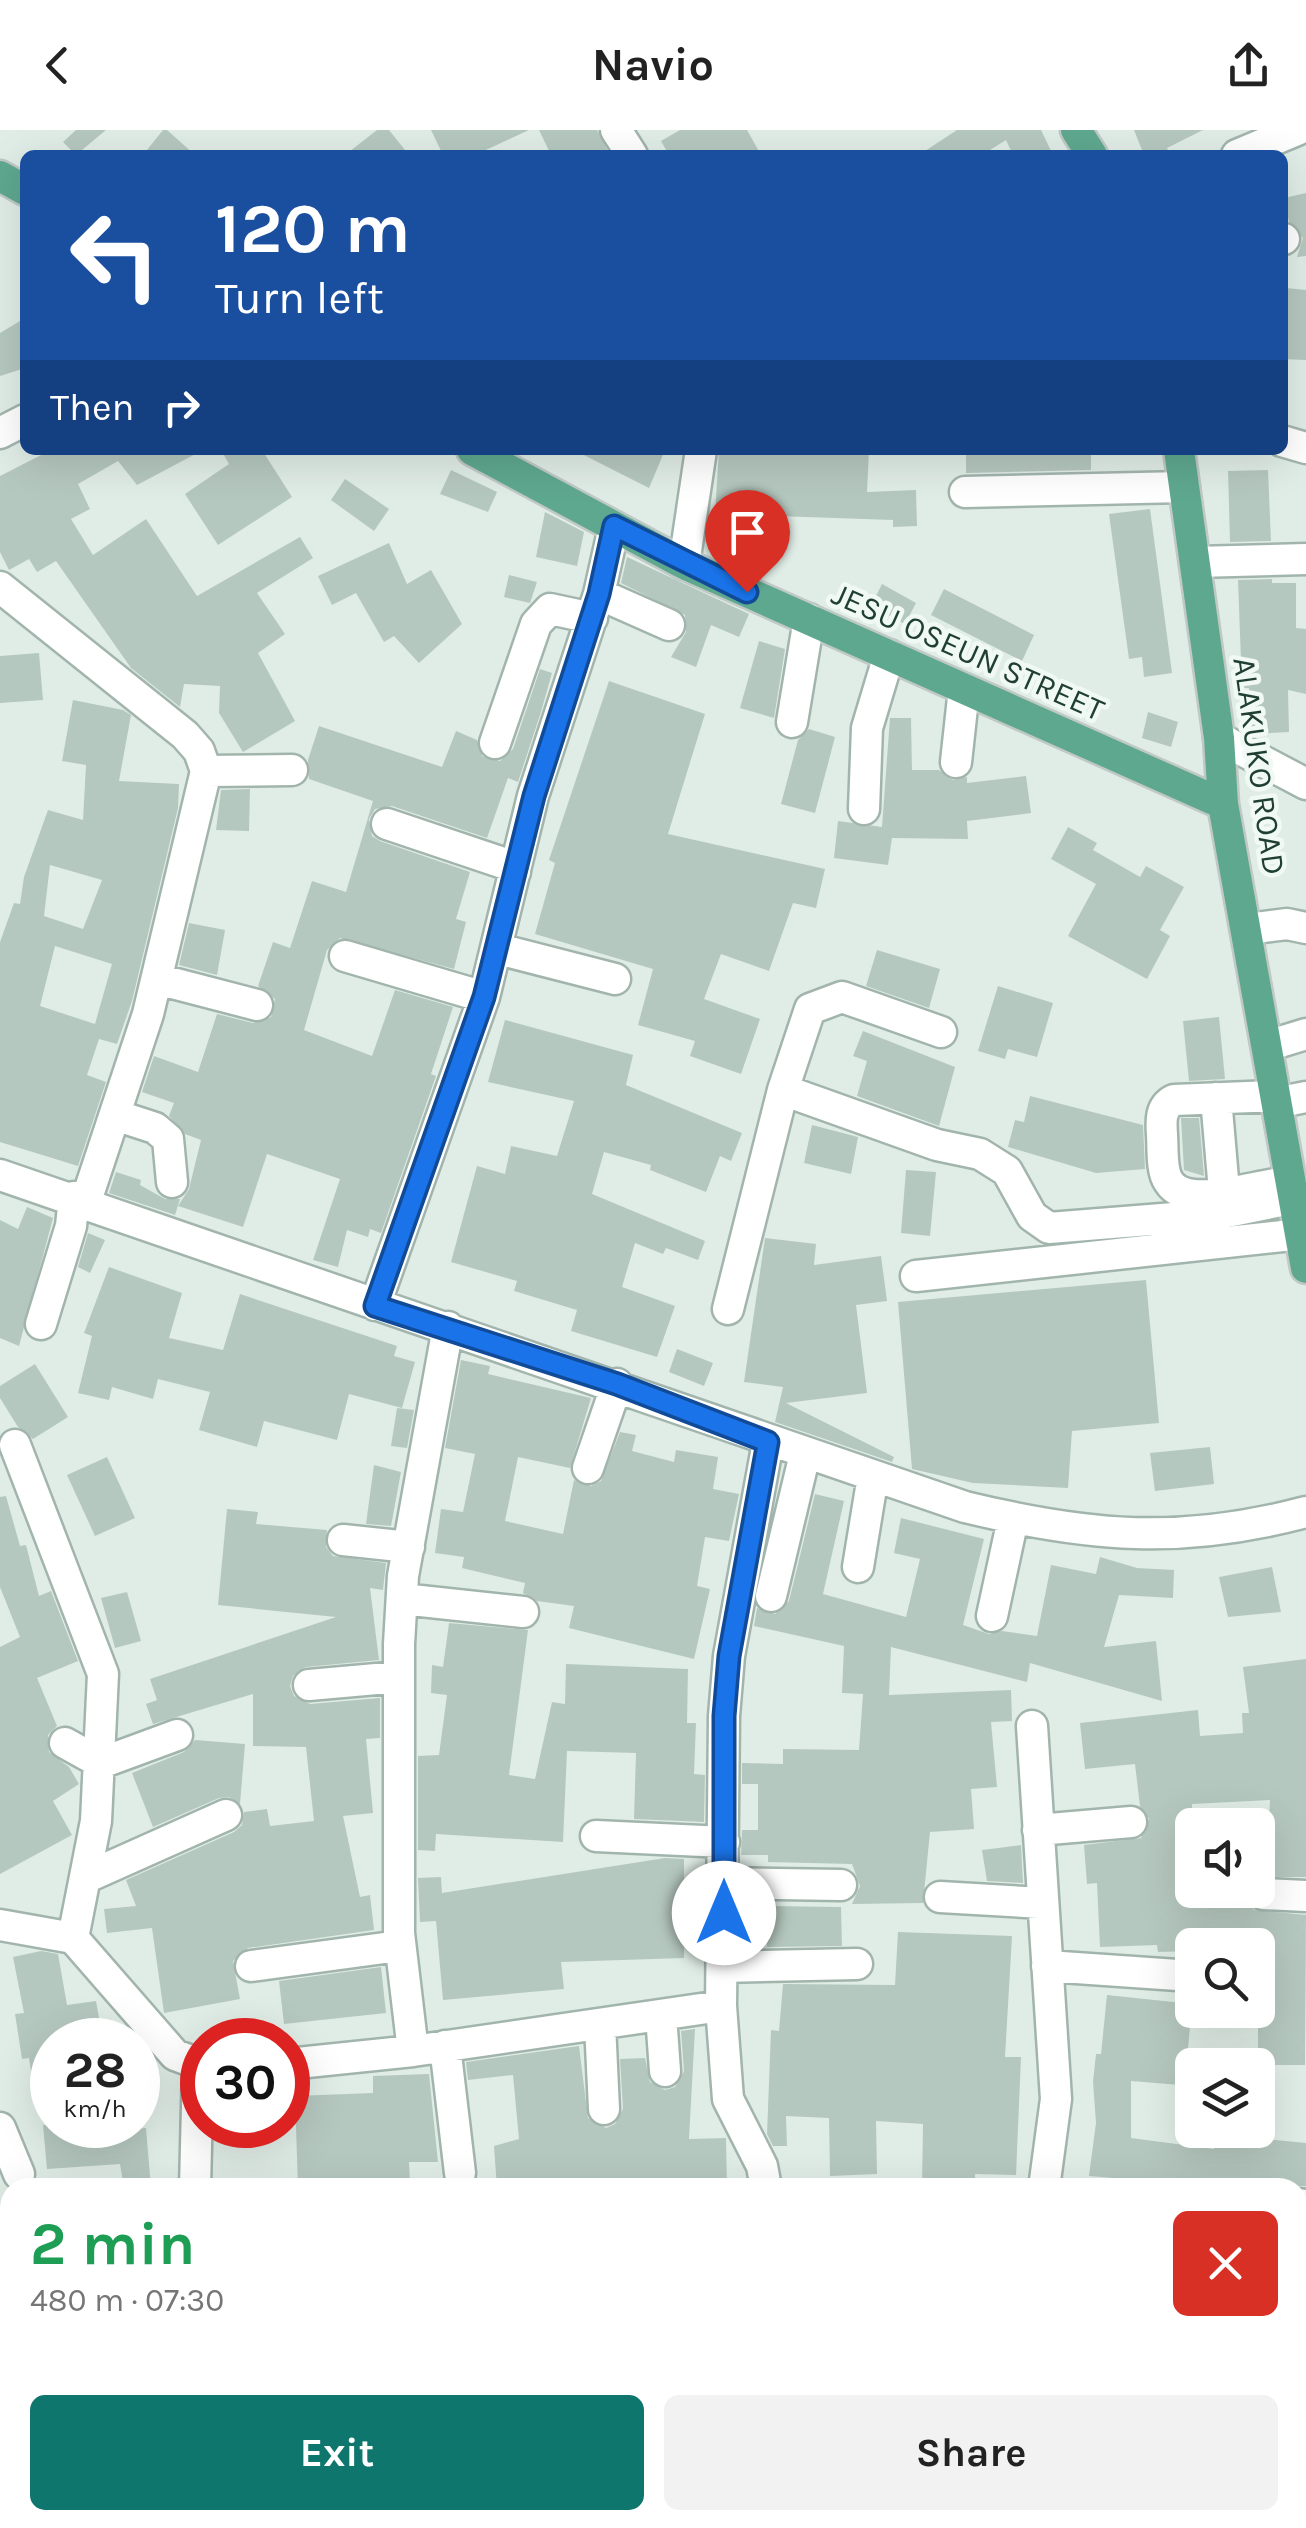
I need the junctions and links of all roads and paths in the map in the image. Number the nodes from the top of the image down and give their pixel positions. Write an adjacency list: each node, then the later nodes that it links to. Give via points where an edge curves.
1 (1297, 130): 2 (street)
2 (1249, 150)
3 (481, 455): 8 (main road, JESU OSEUN STREET)
4 (700, 455): 11 (street)
5 (1180, 455): 6 (main road, ALAKUKO ROAD)
6 (1184, 486): 7 (street); 10 (main road, ALAKUKO ROAD)
7 (964, 492)
8 (614, 526): 11 (main road, JESU OSEUN STREET); 13 (street)
9 (1306, 559): 10 (street)
10 (1195, 562): 19 (main road, ALAKUKO ROAD)
11 (684, 564): 14 (main road, JESU OSEUN STREET)
12 (0, 587): 23 (street, via 185,735)
13 (595, 606): 15 (street); 20 (street, via 550,610 536,624); 28 (street)
14 (809, 619): 16 (main road, JESU OSEUN STREET); 18 (street)
15 (669, 625)
16 (889, 655): 17 (main road, JESU OSEUN STREET); 26 (street, via 867,728)
17 (964, 689): 21 (street); 25 (main road, JESU OSEUN STREET)
18 (792, 722)
19 (1220, 738): 24 (street); 25 (main road, ALAKUKO ROAD)
20 (495, 743)
21 (956, 762)
22 (292, 770): 23 (street)
23 (206, 771): 33 (street)
24 (1306, 784)
25 (1223, 804): 30 (main road, ALAKUKO ROAD)
26 (864, 809)
27 (387, 824): 28 (street)
28 (515, 872): 31 (street)
29 (1306, 928): 30 (street)
30 (1248, 929): 39 (main road, ALAKUKO ROAD)
31 (498, 949): 34 (street); 35 (street)
32 (346, 956): 35 (street)
33 (156, 979): 36 (street); 43 (street)
34 (615, 979)
35 (484, 997): 52 (street)
36 (256, 1005)
37 (941, 1032): 40 (street, via 842,997 822,1000 802,1021)
38 (1306, 1034): 39 (street)
39 (1267, 1046): 42 (main road, ALAKUKO ROAD)
40 (783, 1090): 47 (street, via 980,1154 1007,1171 1032,1216 1049,1228 1212,1215); 53 (street)
41 (1216, 1098): 42 (street); 46 (street); 46 (street, via 1167,1102 1161,1125 1165,1175 1184,1194)
42 (1286, 1099): 47 (main road, ALAKUKO ROAD)
43 (114, 1115): 45 (street, via 168,1139); 48 (street)
44 (0, 1174): 48 (street)
45 (172, 1182)
46 (1224, 1192): 47 (street)
47 (1296, 1192): 49 (main road, ALAKUKO ROAD)
48 (80, 1199): 52 (street); 54 (street)
49 (1301, 1234): 50 (main road, ALAKUKO ROAD); 51 (street)
50 (1306, 1268)
51 (916, 1276)
52 (375, 1306): 55 (street)
53 (728, 1309)
54 (41, 1324)
55 (448, 1327): 56 (street); 65 (street)
56 (617, 1384): 57 (street); 60 (street)
57 (768, 1442): 59 (street); 81 (street, via 729,1656)
58 (15, 1445): 76 (street, via 56,1505 103,1674)
59 (806, 1454): 61 (street); 67 (street)
60 (588, 1468)
61 (873, 1476): 63 (street); 66 (street)
62 (1306, 1512): 63 (street, via 1190,1536 1051,1528)
63 (1013, 1519): 70 (street)
64 (342, 1540): 65 (street)
65 (408, 1546): 68 (street)
66 (858, 1567)
67 (771, 1596)
68 (402, 1600): 69 (street); 71 (street)
69 (523, 1612)
70 (992, 1616)
71 (399, 1677): 72 (street); 91 (street)
72 (308, 1684)
73 (1032, 1726): 79 (street)
74 (177, 1735): 76 (street)
75 (65, 1743): 76 (street)
76 (101, 1763): 82 (street)
77 (226, 1815): 82 (street)
78 (1131, 1822): 79 (street)
79 (1038, 1830): 88 (street)
80 (596, 1836): 81 (street)
81 (724, 1842): 83 (street)
82 (85, 1878): 90 (street)
83 (724, 1883): 84 (street); 95 (street)
84 (841, 1884)
85 (1275, 1895): 86 (street)
86 (1306, 1896)
87 (940, 1897): 88 (street)
88 (1043, 1903): 94 (street)
89 (0, 1925): 90 (street)
90 (73, 1938): 102 (street)
91 (399, 1946): 93 (street); 101 (street)
92 (856, 1964): 95 (street)
93 (251, 1966)
94 (1046, 1966): 96 (street); 112 (street, via 1056,2100)
95 (722, 1968): 97 (street)
96 (1175, 1975)
97 (721, 2006): 98 (street); 111 (street, via 728,2099)
98 (662, 2015): 99 (street); 104 (street)
99 (600, 2024): 100 (street); 105 (street)
100 (445, 2046): 101 (street); 108 (street)
101 (413, 2051): 103 (street)
102 (180, 2057)
103 (310, 2062)
104 (665, 2071)
105 (604, 2108)
106 (0, 2128): 109 (street)
107 (197, 2148): 110 (street)
108 (460, 2173)
109 (18, 2174)
110 (195, 2178)
111 (764, 2178)
112 (1045, 2178)

